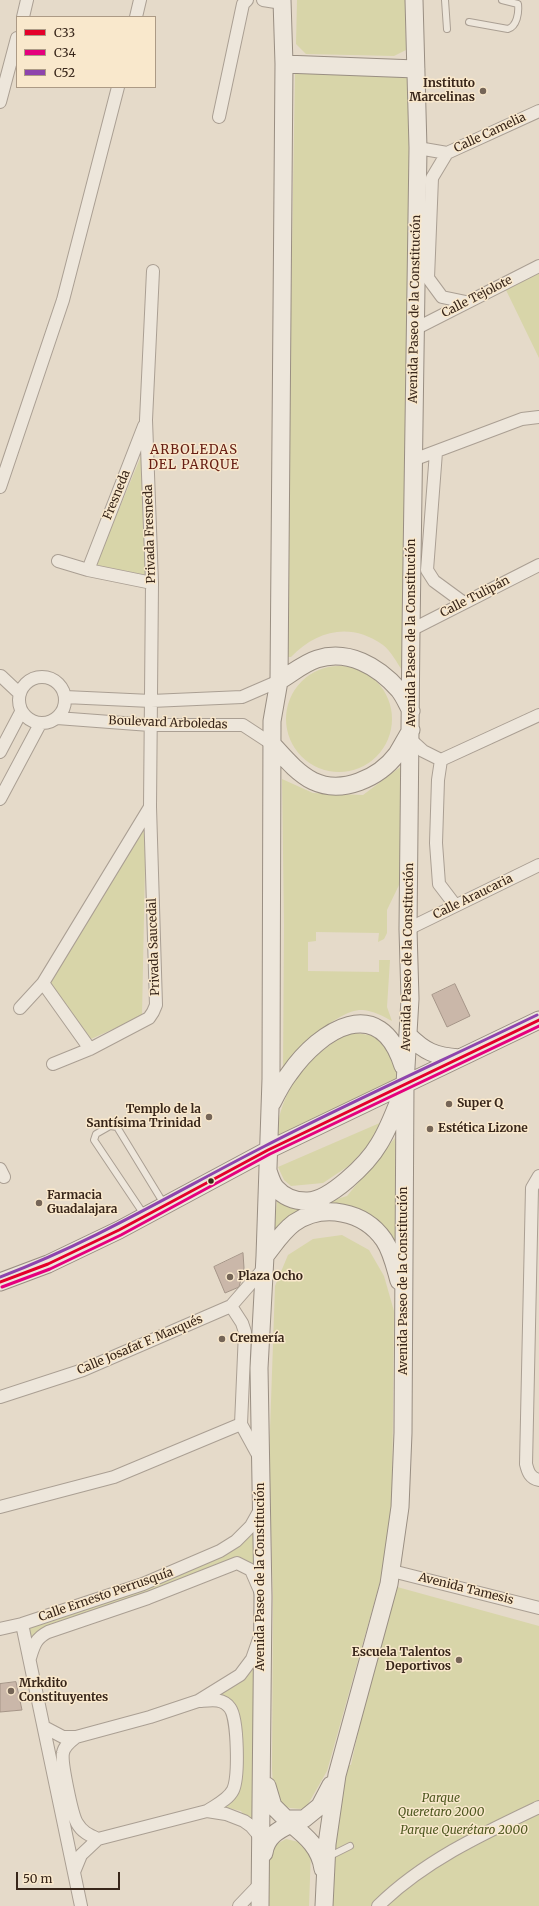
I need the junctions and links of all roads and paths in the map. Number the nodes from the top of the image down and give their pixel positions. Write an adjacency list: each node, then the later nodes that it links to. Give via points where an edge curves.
1 (27, 0): 9 (street)
2 (140, 0): 10 (street)
3 (247, 0): 19 (street, via 243,4)
4 (263, 0): 8 (street)
5 (414, 0): 15 (street, Avenida Paseo de la Constitución)
6 (445, 0): 12 (lane)
7 (502, 0): 11 (lane, via 518,4 514,27 508,29)
8 (282, 2): 14 (street, Avenida Paseo de la Constitución)
9 (23, 16)
10 (136, 16)
11 (469, 22)
12 (447, 30)
13 (16, 42): 17 (street)
14 (284, 64): 15 (street); 39 (street, Avenida Paseo de la Constitución)
15 (416, 69): 21 (street, Avenida Paseo de la Constitución)
16 (118, 88): 31 (street, via 63,300)
17 (0, 102)
18 (534, 113): 20 (street); 22 (street, Calle Camelia)
19 (219, 117)
20 (539, 123)
21 (418, 148): 22 (street, Calle Camelia); 26 (street, Avenida Paseo de la Constitución)
22 (447, 153): 25 (street, via 432,178 428,278 442,297)
23 (539, 266): 25 (street, Calle Tejolote)
24 (153, 271): 28 (street, Privada Fresneda)
25 (466, 302): 26 (street, Calle Tejolote)
26 (415, 329): 30 (street, Avenida Paseo de la Constitución)
27 (539, 417): 29 (street, via 522,419)
28 (146, 420): 34 (street, Fresneda); 35 (street, Privada Fresneda)
29 (436, 452): 30 (street); 36 (street, via 427,570 434,581)
30 (413, 460): 37 (street, Avenida Paseo de la Constitución)
31 (0, 487)
32 (58, 561): 34 (street)
33 (539, 565): 36 (street, Calle Tulipán)
34 (88, 570): 35 (street)
35 (152, 583): 42 (street, Privada Fresneda)
36 (464, 603): 37 (street, Calle Tulipán)
37 (411, 630): 43 (street, Avenida Paseo de la Constitución)
38 (1, 676): 40 (street)
39 (279, 681): 42 (street, Boulevard Arboledas, via 242,697); 43 (street, via 316,659 336,655 361,660 381,673 399,690); 50 (street, Avenida Paseo de la Constitución, via 272,721)
40 (19, 693): 41 (street, via 26,682 37,677 50,678 60,685); 44 (street, via 18,703)
41 (65, 696): 42 (street, Boulevard Arboledas); 46 (street, via 64,708)
42 (151, 701): 48 (street, Privada Fresneda)
43 (411, 711): 49 (street, Avenida Paseo de la Constitución)
44 (21, 712): 47 (street, via 29,720); 51 (street)
45 (539, 715): 52 (street)
46 (57, 718): 47 (street); 48 (street, Boulevard Arboledas)
47 (40, 724): 53 (street)
48 (150, 725): 50 (street, Boulevard Arboledas, via 243,725); 54 (street, Privada Saucedal)
49 (411, 735): 50 (street, via 378,772 359,783 336,786 314,781 298,770); 52 (street, via 423,750); 57 (street, Avenida Paseo de la Constitución)
50 (272, 744): 66 (street, Avenida Paseo de la Constitución)
51 (0, 752)
52 (442, 760): 56 (street, via 438,780 436,843 439,884)
53 (0, 799)
54 (150, 807): 58 (street); 62 (street, Privada Saucedal, via 156,1005 149,1018)
55 (539, 865): 56 (street, Calle Araucaria)
56 (455, 905): 57 (street, Calle Araucaria)
57 (408, 929): 61 (street, Avenida Paseo de la Constitución)
58 (43, 983): 59 (street); 62 (street)
59 (20, 1008)
60 (539, 1020): 63 (street)
61 (408, 1035): 63 (street, via 428,1053); 65 (street, Avenida Paseo de la Constitución)
62 (90, 1048): 64 (street, Privada Saucedal)
63 (459, 1058): 65 (street)
64 (53, 1064)
65 (405, 1084): 66 (street, via 404,1067 398,1049 390,1038 371,1025 355,1023 334,1032 310,1050 289,1073); 67 (street); 68 (street, via 390,1125 379,1145 354,1172 327,1194 306,1202 288,1197 274,1187); 74 (street, Avenida Paseo de la Constitución)
66 (270, 1108): 67 (street, Avenida Paseo de la Constitución)
67 (268, 1150): 68 (street, Avenida Paseo de la Constitución); 70 (street)
68 (267, 1169): 72 (street, Avenida Paseo de la Constitución)
69 (539, 1176): 79 (street, via 532,1188 526,1464 528,1473)
70 (165, 1205): 71 (street); 71 (lane, via 117,1127 110,1126 96,1134 94,1140)
71 (145, 1216): 73 (street, via 48,1264)
72 (265, 1262): 74 (street, via 286,1230 303,1218 323,1212 343,1213 371,1226 385,1242); 75 (street, Calle Josafat F. Marqués); 78 (street, Avenida Paseo de la Constitución, via 259,1368)
73 (0, 1282)
74 (404, 1298): 82 (street, Avenida Paseo de la Constitución, via 400,1506)
75 (231, 1306): 76 (street, Calle Josafat F. Marqués, via 83,1370); 77 (street, via 245,1332)
76 (0, 1397)
77 (242, 1424): 78 (street); 80 (street, via 114,1477)
78 (260, 1459): 81 (street, Avenida Paseo de la Constitución)
79 (539, 1480)
80 (0, 1507)
81 (261, 1508): 83 (street, Avenida Paseo de la Constitución); 85 (street, Calle Ernesto Perrusquía, via 251,1526 236,1542 220,1552 143,1584)
82 (392, 1571): 84 (street, Avenida Tamesis); 93 (street, Avenida Paseo de la Constitución)
83 (263, 1597): 87 (street, Avenida Paseo de la Constitución); 88 (street, Calle Ernesto Perrusquía, via 251,1570 236,1563 148,1598 48,1632 39,1637 34,1644)
84 (539, 1608)
85 (22, 1624): 86 (street, Calle Ernesto Perrusquía); 88 (street)
86 (0, 1629)
87 (262, 1630): 89 (street, via 247,1668 222,1688); 92 (street, Avenida Paseo de la Constitución)
88 (30, 1659): 90 (street)
89 (198, 1701): 91 (street); 95 (street, via 215,1700 224,1703 232,1712 235,1729 236,1782 230,1795)
90 (44, 1727): 91 (street, via 63,1737); 100 (street)
91 (76, 1737): 97 (street, via 66,1746 62,1763 76,1822 85,1834)
92 (262, 1771): 93 (street, via 273,1806 286,1819 304,1819 320,1806); 96 (street, Avenida Paseo de la Constitución)
93 (337, 1775): 99 (street, Avenida Paseo de la Constitución)
94 (539, 1806): 107 (street, via 443,1856 398,1886)
95 (207, 1811): 96 (street, via 244,1820); 97 (street)
96 (262, 1839): 101 (street, Avenida Paseo de la Constitución)
97 (98, 1840): 100 (street, via 81,1855)
98 (350, 1846): 99 (lane)
99 (326, 1858): 102 (street, Avenida Paseo de la Constitución)
100 (74, 1872): 103 (street)
101 (261, 1883): 102 (street, via 265,1848 275,1831 292,1824 312,1842 321,1858); 104 (street); 105 (street, Avenida Paseo de la Constitución)
102 (325, 1885): 106 (street, Avenida Paseo de la Constitución)
103 (81, 1906)
104 (239, 1906)
105 (260, 1906)
106 (324, 1906)
107 (378, 1906)

